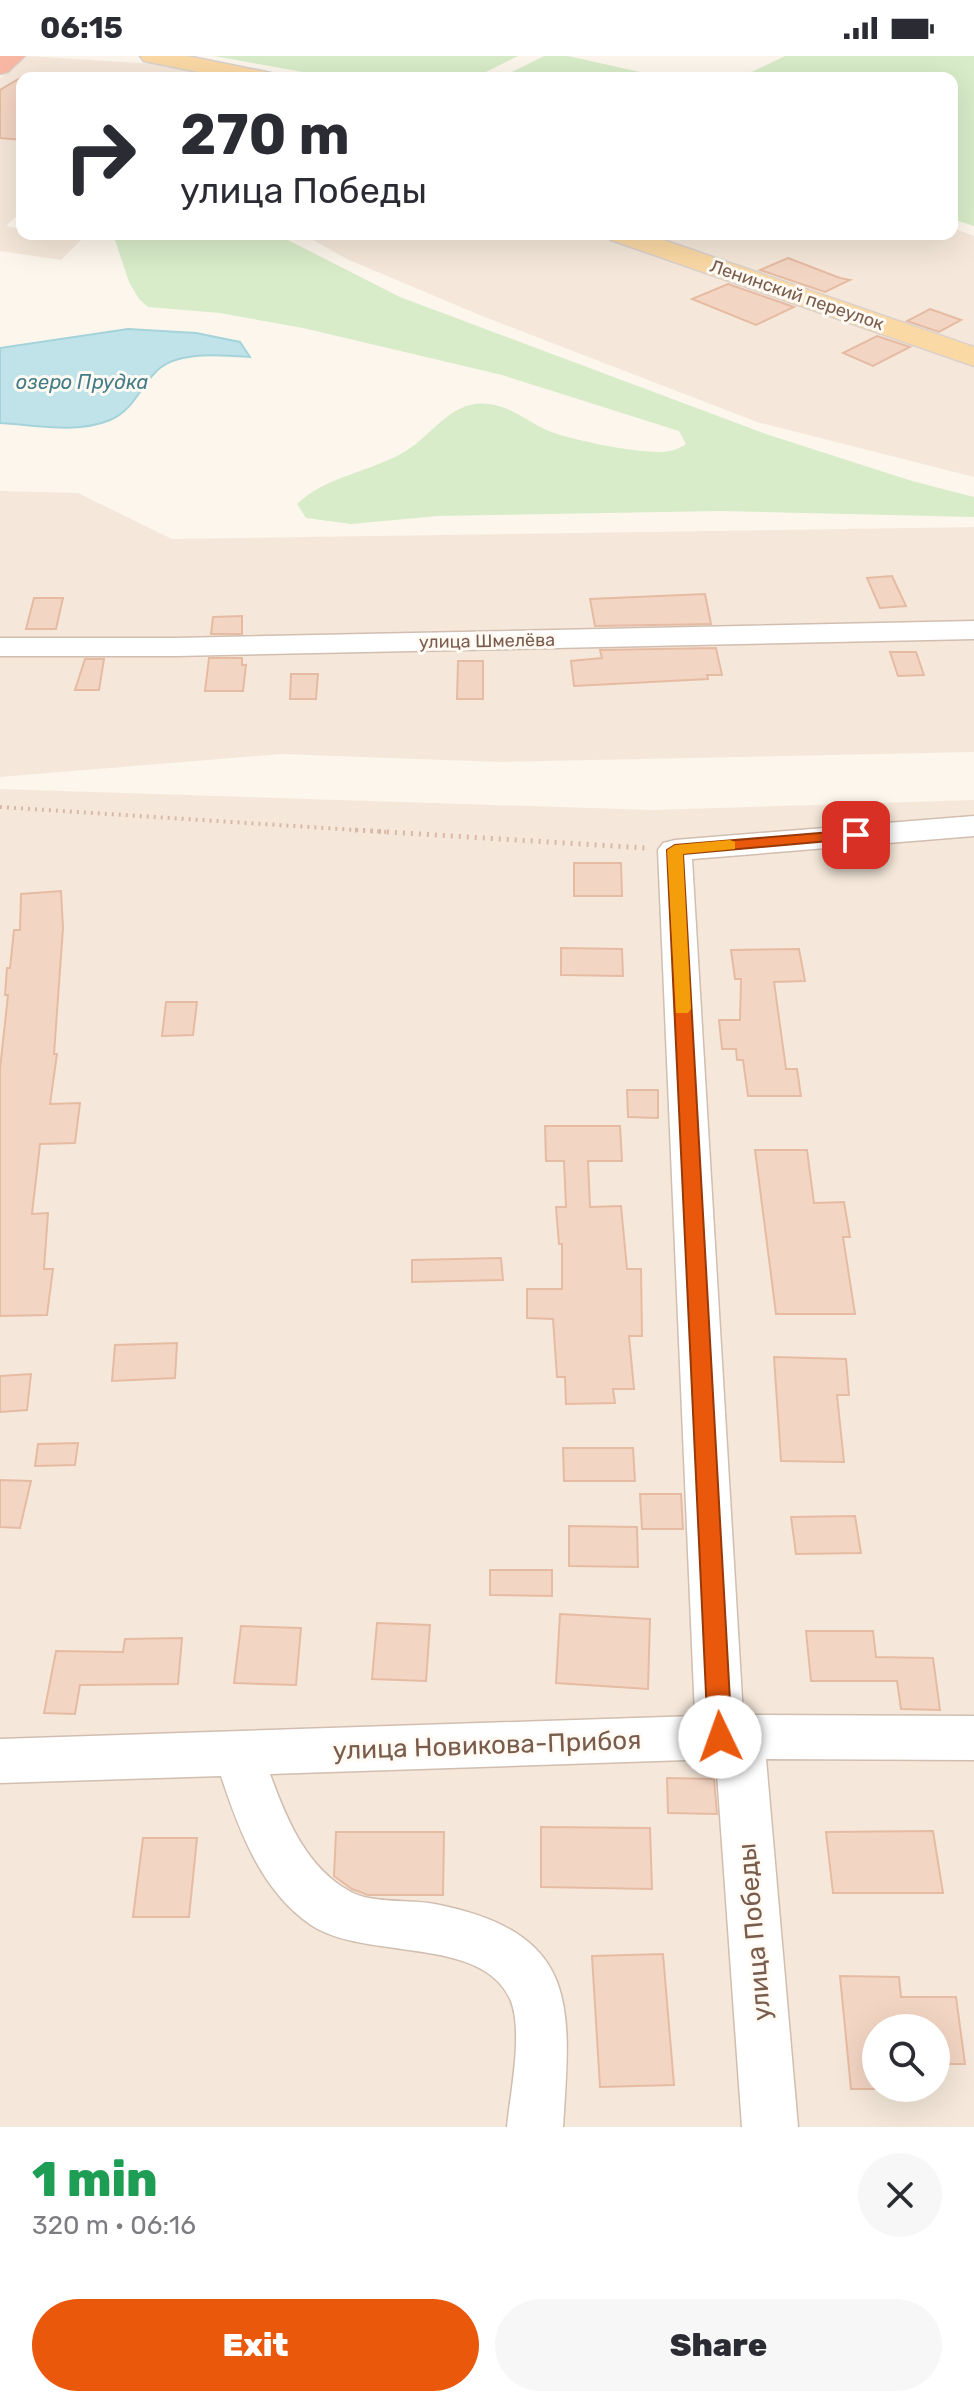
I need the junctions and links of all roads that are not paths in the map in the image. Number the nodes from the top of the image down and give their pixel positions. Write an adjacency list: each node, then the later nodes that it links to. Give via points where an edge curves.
1 (13, 56): 3 (highway)
2 (152, 56): 4 (main road)
3 (0, 67)
4 (233, 72)
5 (637, 240): 6 (main road, Ленинский переулок)
6 (974, 357)
7 (974, 630): 8 (street, улица Шмелёва)
8 (0, 647)
9 (974, 826): 10 (street, улица Победы, via 675,850)
10 (729, 1737): 11 (street, улица Новикова-Прибоя); 12 (street, улица Новикова-Прибоя); 15 (street, улица Победы)
11 (974, 1738)
12 (238, 1753): 13 (street, улица Новикова-Прибоя); 14 (street, via 278,1853 303,1887 322,1902 374,1923 470,1938 510,1957 526,1975 537,1999 540,2034)
13 (0, 1761)
14 (535, 2127)
15 (770, 2127)

